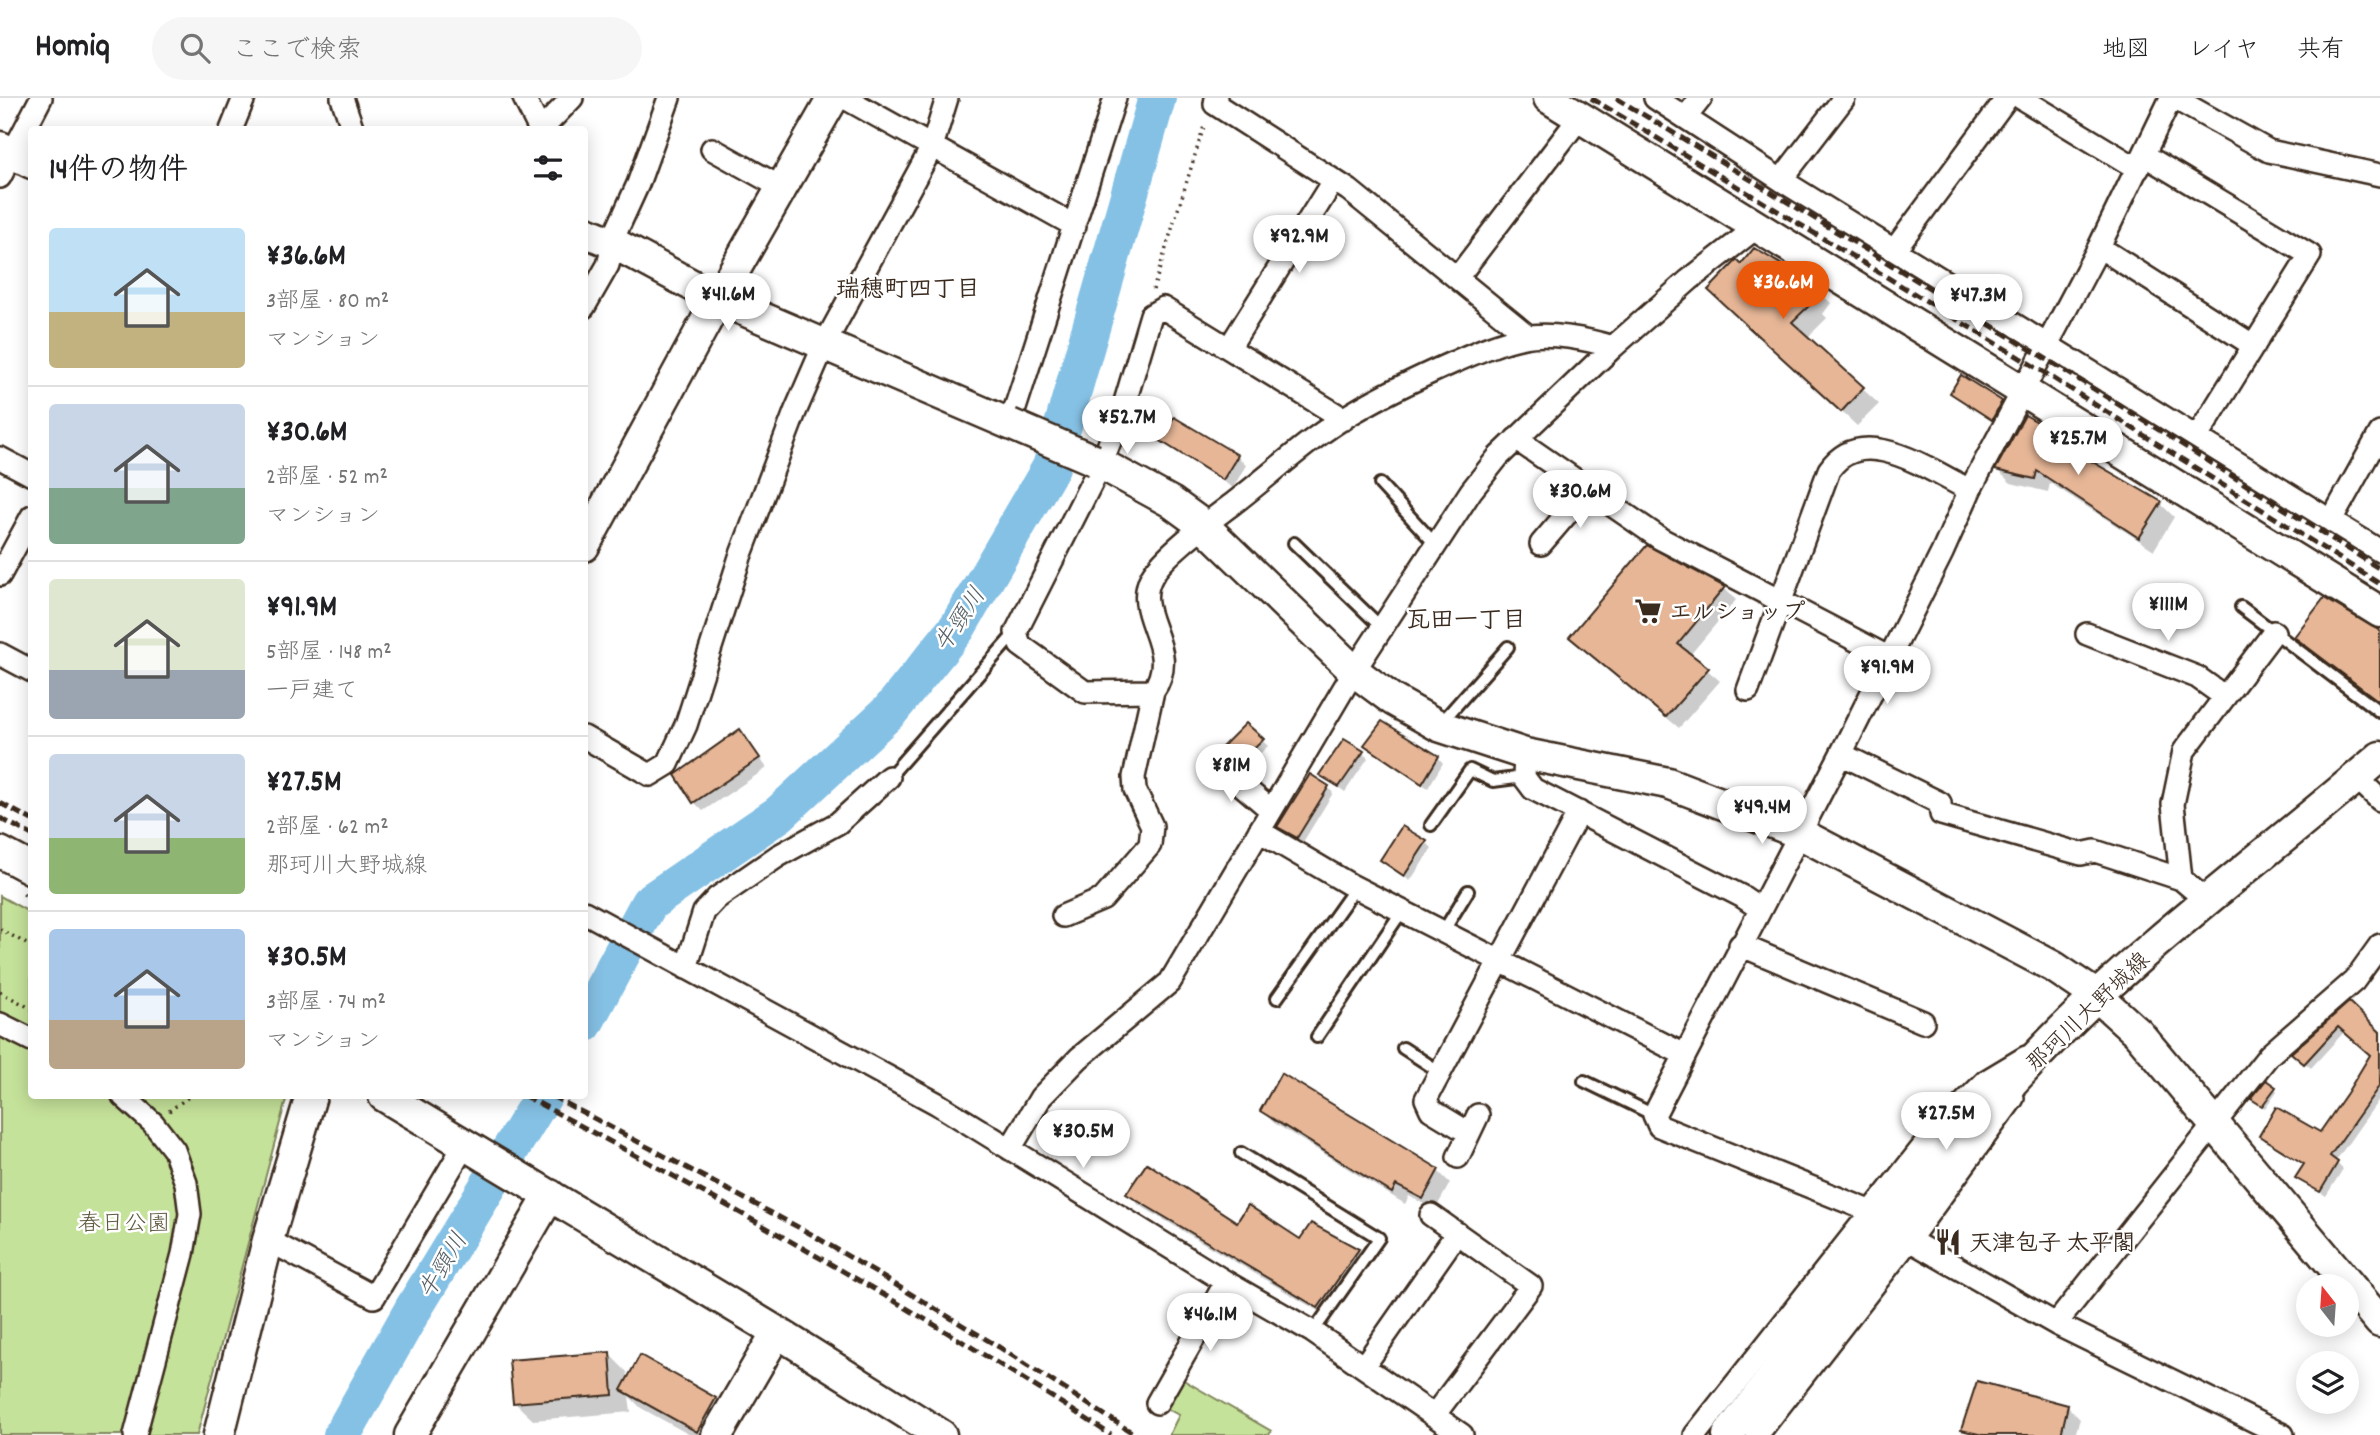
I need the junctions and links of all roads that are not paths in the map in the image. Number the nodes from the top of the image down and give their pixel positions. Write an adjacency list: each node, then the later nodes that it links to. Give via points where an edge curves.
1 (41, 98): 27 (street)
2 (244, 98): 21 (street)
3 (342, 98): 22 (street)
4 (524, 98): 23 (street)
5 (572, 98): 24 (street)
6 (669, 98): 36 (street)
7 (833, 98): 32 (street)
8 (845, 98): 25 (street)
9 (947, 98): 25 (street)
10 (1115, 98): 33 (street)
11 (1216, 98): 31 (street, via 1215,104)
12 (1549, 98): 19 (street)
13 (1655, 98): 20 (street)
14 (1701, 98): 20 (street)
15 (1844, 98): 30 (street)
16 (2007, 98): 38 (street)
17 (2021, 98): 28 (street)
18 (2172, 98): 28 (street); 29 (street, via 2269,151)
19 (1580, 117): 34 (street); 39 (street)
20 (1686, 117): 30 (street)
21 (233, 126)
22 (352, 126)
23 (538, 126)
24 (544, 126)
25 (932, 148): 33 (street); 44 (street)
26 (712, 149): 32 (street)
27 (11, 160)
28 (2141, 162): 37 (street); 45 (street, via 2310,255)
29 (2380, 175)
30 (1781, 180): 38 (street)
31 (1333, 181): 39 (street); 47 (street)
32 (782, 188): 40 (street)
33 (1075, 226): 50 (street)
34 (1756, 228): 46 (street); 48 (street)
35 (588, 233): 36 (street)
36 (615, 244): 40 (street); 41 (street)
37 (2099, 247): 43 (street); 45 (street)
38 (1895, 249): 43 (street)
39 (1457, 278): 42 (street)
40 (718, 299): 44 (street); 63 (street)
41 (588, 300)
42 (1528, 336): 46 (street); 49 (street, via 1499,343 1434,371)
43 (2047, 344): 48 (street); 52 (street)
44 (824, 345): 50 (street); 86 (street, via 757,513 686,725 668,764 649,775)
45 (2254, 346): 52 (street)
46 (1613, 347): 53 (street)
47 (1229, 348): 49 (street); 55 (street, via 1163,307 1151,315 1122,412)
48 (2023, 391): 59 (street); 71 (street)
49 (1344, 419): 62 (street)
50 (1010, 424): 55 (street, bridge)
51 (2380, 433): 60 (street)
52 (2197, 437): 60 (street)
53 (1516, 439): 58 (street); 66 (street, via 1471,491)
54 (0, 458): 56 (street)
55 (1098, 462): 62 (street); 73 (street)
56 (28, 473)
57 (1380, 484): 66 (lane)
58 (1588, 489): 65 (street); 69 (street, via 1661,539)
59 (1970, 490): 69 (street, via 1883,449 1866,447 1837,458); 78 (street)
60 (2331, 521): 67 (street)
61 (28, 523): 68 (street)
62 (1204, 526): 80 (street); 82 (street, via 1156,568 1150,579 1148,609 1164,664)
63 (588, 539)
64 (1294, 543): 72 (lane)
65 (1541, 544)
66 (1436, 545): 72 (street)
67 (2380, 551)
68 (0, 575)
69 (1782, 603): 78 (street); 81 (street)
70 (2241, 607): 74 (lane)
71 (2380, 612)
72 (1382, 628): 80 (street)
73 (1016, 632): 82 (street, via 1020,645 1084,692); 91 (lane)
74 (2274, 632): 83 (street); 84 (lane)
75 (2087, 634): 83 (street, via 2197,677)
76 (1508, 647): 85 (lane)
77 (0, 654): 79 (street)
78 (1888, 657): 87 (street)
79 (28, 669)
80 (1354, 671): 85 (street); 94 (street)
81 (1748, 690)
82 (1153, 691): 108 (street, via 1134,778 1152,826 1150,845 1103,899)
83 (2225, 697): 101 (street, via 2184,751 2173,804)
84 (2380, 712)
85 (1439, 726): 90 (street)
86 (588, 739)
87 (1841, 754): 98 (street); 101 (street, via 1940,803 1941,814 2081,854 2095,851)
88 (2380, 757): 92 (street, 那珂川大野城線)
89 (1218, 765): 94 (street)
90 (1524, 765): 95 (street, via 1533,789); 96 (lane, via 1493,781 1470,770); 98 (street, via 1668,783)
91 (889, 777): 113 (street, via 838,823 778,856 718,898 704,912)
92 (2357, 777): 93 (street); 104 (street, 那珂川大野城線)
93 (2380, 800)
94 (1270, 810): 97 (street)
95 (1579, 813): 105 (street); 112 (street)
96 (1432, 825)
97 (1259, 831): 102 (street); 131 (street, via 1170,982 1079,1058 1041,1097)
98 (1799, 833): 105 (street); 114 (street, via 2011,942)
99 (0, 852): 100 (street)
100 (28, 867)
101 (2181, 879): 104 (street)
102 (1356, 887): 106 (street); 115 (lane)
103 (1468, 891): 109 (lane)
104 (2206, 900): 114 (street, 那珂川大野城線)
105 (1759, 908): 110 (street)
106 (1402, 911): 109 (street); 118 (lane)
107 (590, 916): 113 (street)
108 (1063, 916)
109 (1443, 932): 112 (street)
110 (1740, 944): 116 (street); 122 (street)
111 (2380, 945): 129 (street, via 2354,982 2269,1055)
112 (1498, 960): 122 (street); 123 (street)
113 (677, 964): 131 (street, via 936,1103)
114 (2097, 996): 120 (street, 那珂川大野城線); 129 (street, via 2138,1033)
115 (1277, 998)
116 (1923, 1022)
117 (0, 1024): 119 (street)
118 (1317, 1037)
119 (28, 1038)
120 (2050, 1042): 135 (street, via 1986,1081 1933,1134); 139 (street, via 1999,1120); 155 (street, 那珂川大野城線, via 1974,1126)
121 (1403, 1048): 123 (lane)
122 (1683, 1054): 128 (street)
123 (1440, 1072): 133 (street, via 1427,1103 1431,1110 1474,1124)
124 (1584, 1081): 128 (lane)
125 (126, 1099): 148 (street, via 174,1150 186,1182 190,1214)
126 (310, 1099): 138 (street)
127 (389, 1099): 130 (street)
128 (1654, 1115): 135 (street, via 1659,1126)
129 (2216, 1124): 141 (street); 142 (street)
130 (464, 1146): 134 (street); 138 (street, via 374,1297)
131 (1010, 1149): 140 (street)
132 (1241, 1153): 144 (lane, via 1379,1238)
133 (1458, 1157)
134 (550, 1195): 143 (street); 150 (street)
135 (1870, 1211): 154 (street)
136 (1431, 1215): 137 (street)
137 (1457, 1233): 145 (street); 147 (street, via 1531,1286)
138 (268, 1240): 149 (street)
139 (1909, 1240): 142 (street); 156 (street)
140 (1226, 1282): 144 (street); 146 (street)
141 (2380, 1322)
142 (2056, 1324): 157 (street)
143 (777, 1332): 151 (street); 152 (street)
144 (1313, 1332): 145 (street)
145 (1364, 1366): 147 (street)
146 (1157, 1402)
147 (1436, 1414): 153 (street)
148 (135, 1435)
149 (219, 1435)
150 (410, 1435)
151 (717, 1435)
152 (941, 1435)
153 (1462, 1435)
154 (1695, 1435)
155 (1728, 1435)
156 (1757, 1435)
157 (2283, 1435)

